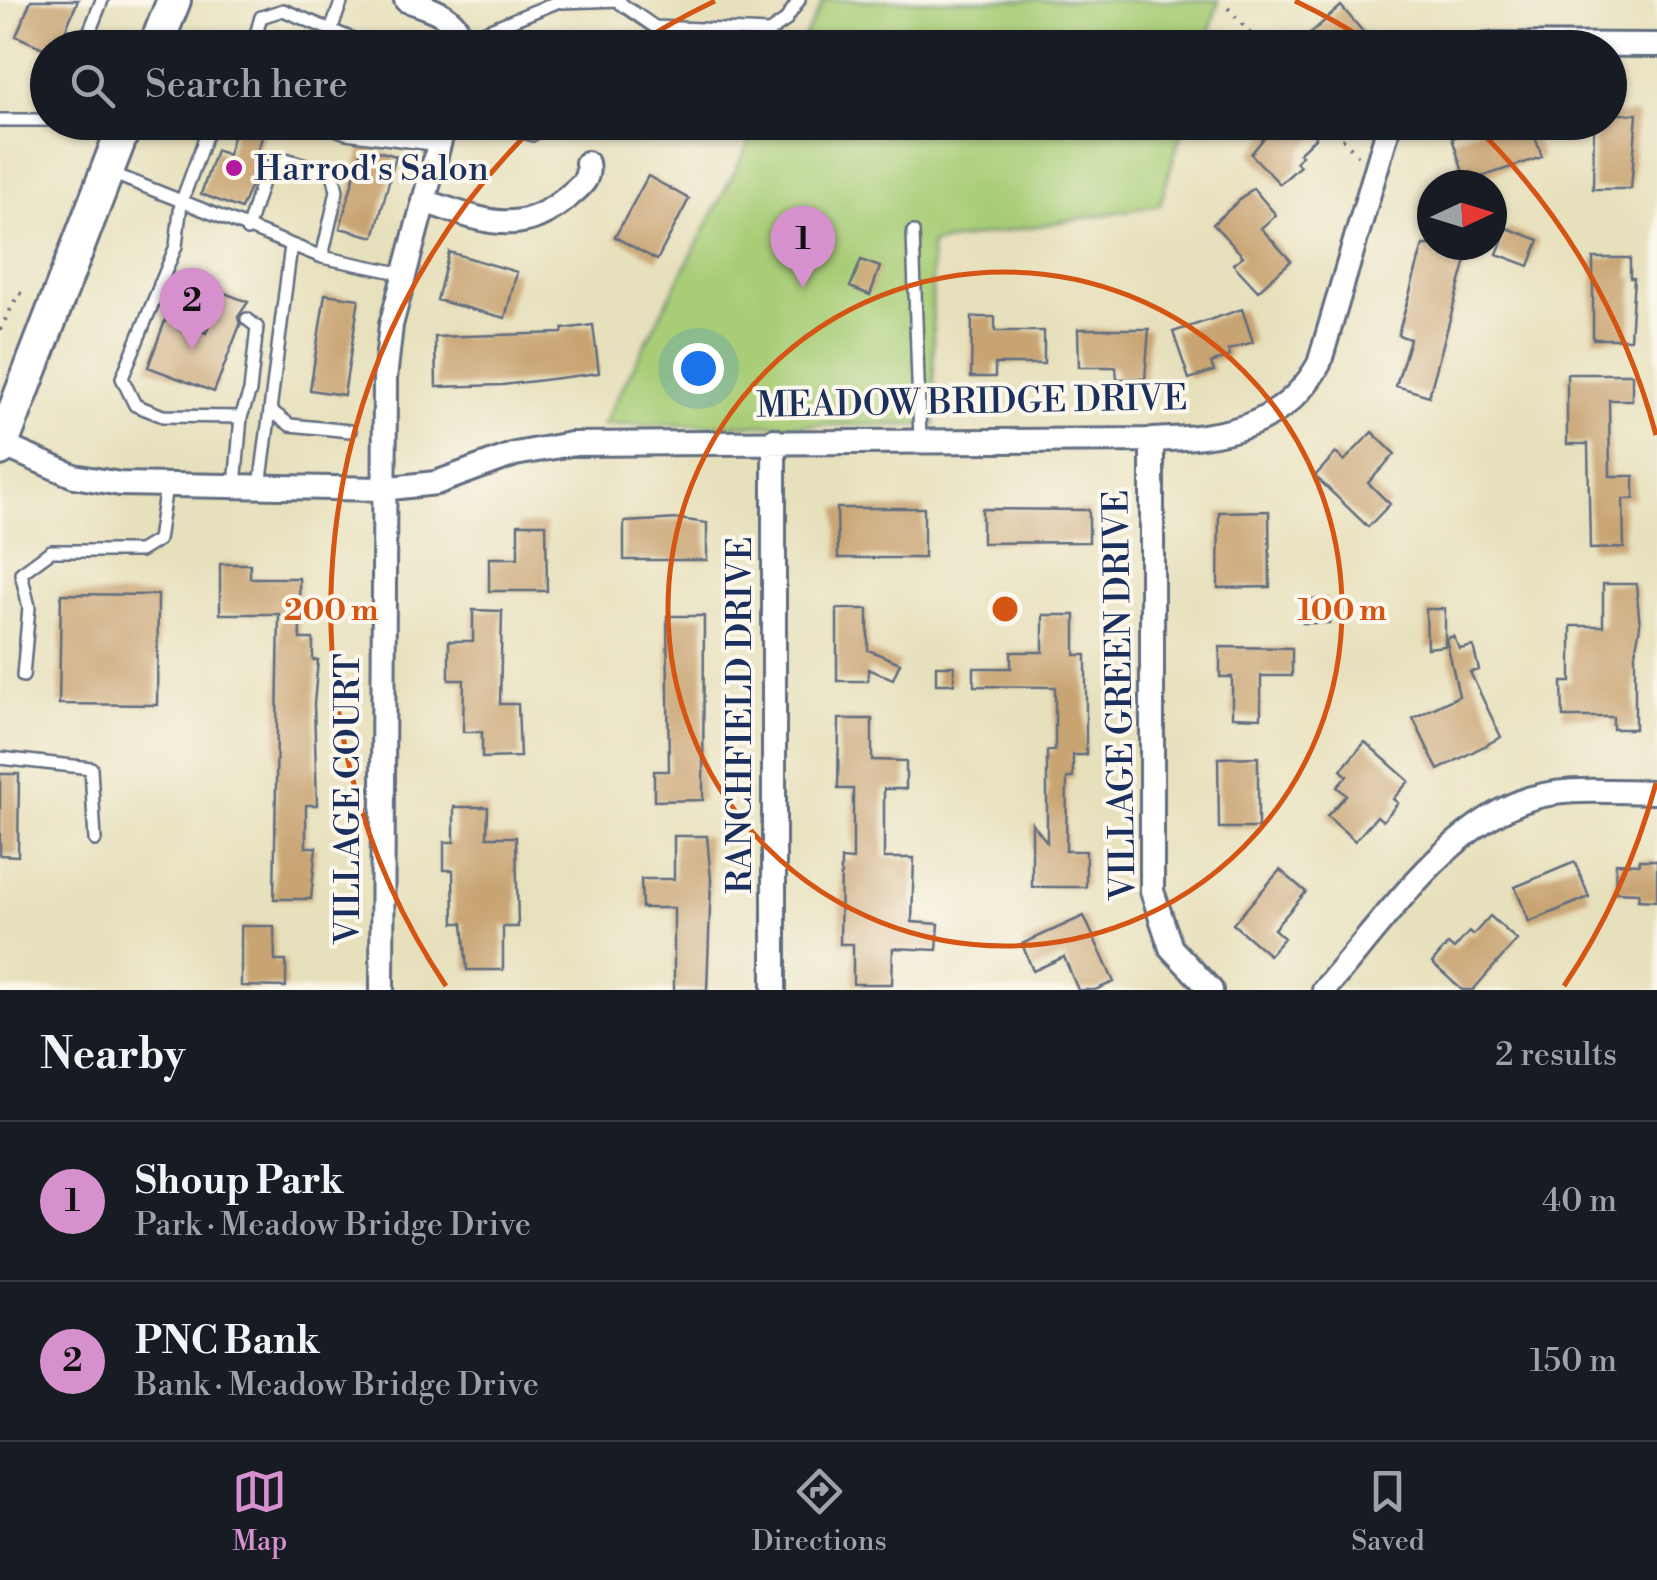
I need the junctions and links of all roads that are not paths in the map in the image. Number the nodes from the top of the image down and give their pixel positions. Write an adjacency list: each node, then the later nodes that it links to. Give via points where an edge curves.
1 (102, 0): 8 (lane)
2 (174, 0): 9 (main road)
3 (342, 0): 11 (lane)
4 (406, 0): 12 (street, via 448,18)
5 (799, 0): 15 (lane)
6 (562, 1): 7 (lane); 13 (lane)
7 (620, 1): 14 (lane, via 655,27)
8 (90, 30)
9 (163, 30)
10 (258, 30): 11 (lane, via 262,17 283,10)
11 (331, 30)
12 (455, 30)
13 (495, 30)
14 (723, 30)
15 (772, 30)
16 (1627, 45): 17 (street)
17 (1657, 45)
18 (0, 120): 19 (lane)
19 (30, 120)
20 (120, 140): 25 (main road)
21 (204, 140): 27 (lane)
22 (440, 140): 26 (street, VILLAGE COURT)
23 (1385, 140): 41 (street, MEADOW BRIDGE DRIVE, via 1328,342 1295,398 1243,430)
24 (587, 163): 26 (street, via 584,183 559,206 526,222 492,222)
25 (108, 171): 27 (lane); 42 (main road)
26 (424, 201): 32 (street, VILLAGE COURT)
27 (181, 203): 28 (lane); 33 (lane, via 176,246)
28 (248, 230): 30 (lane); 31 (lane, via 266,169 282,158 332,172 337,191)
29 (913, 232): 40 (lane)
30 (290, 246): 31 (lane); 36 (lane)
31 (322, 257): 32 (lane)
32 (404, 274): 46 (street, VILLAGE COURT, via 384,379)
33 (160, 284): 34 (lane); 37 (lane, via 122,378 135,405 163,416)
34 (211, 303)
35 (246, 319): 37 (lane, via 257,327 250,391)
36 (270, 410): 38 (lane, via 290,425); 45 (lane)
37 (240, 416): 44 (lane)
38 (350, 431)
39 (774, 440): 40 (street, MEADOW BRIDGE DRIVE); 46 (street, MEADOW BRIDGE DRIVE, via 566,445 515,454 436,482); 52 (street, RANCHFIELD DRIVE)
40 (920, 440): 41 (street, MEADOW BRIDGE DRIVE)
41 (1152, 440): 53 (street, VILLAGE GREEN DRIVE, via 1152,891 1171,948)
42 (0, 446): 43 (street, MEADOW BRIDGE DRIVE, via 74,476)
43 (166, 486): 44 (street, MEADOW BRIDGE DRIVE); 47 (lane, via 158,540 140,551 50,552 21,573 28,607)
44 (235, 486): 45 (street, MEADOW BRIDGE DRIVE)
45 (260, 487): 46 (street, MEADOW BRIDGE DRIVE)
46 (382, 488): 51 (street, VILLAGE COURT)
47 (22, 676)
48 (0, 758): 50 (lane, via 91,768)
49 (1657, 792): 54 (street, via 1540,797 1463,833)
50 (95, 840)
51 (382, 990)
52 (774, 990)
53 (1211, 990)
54 (1324, 990)

